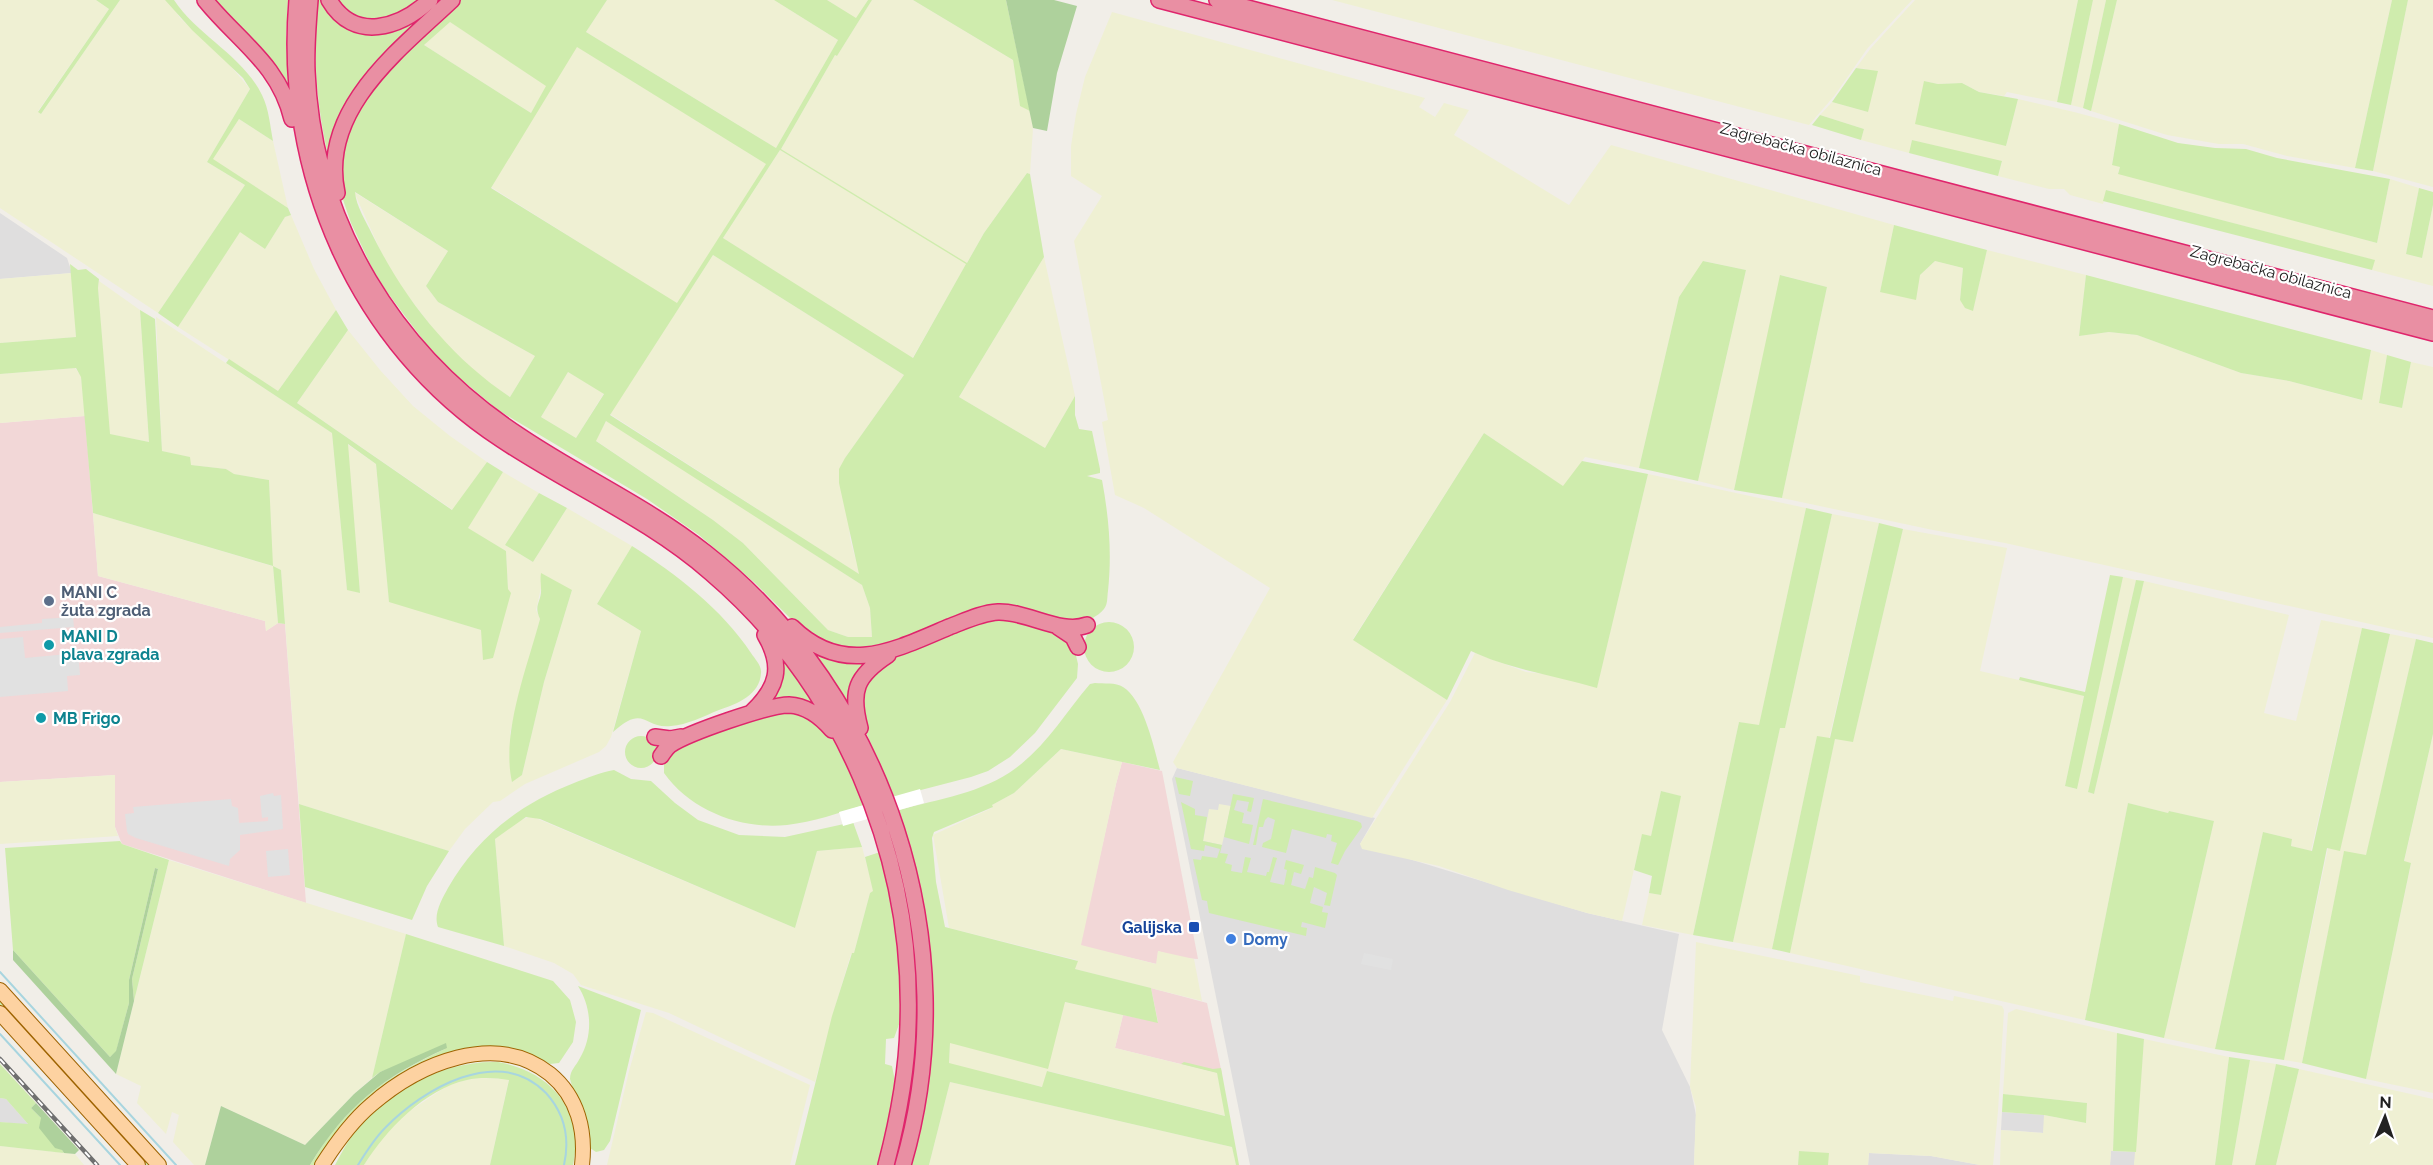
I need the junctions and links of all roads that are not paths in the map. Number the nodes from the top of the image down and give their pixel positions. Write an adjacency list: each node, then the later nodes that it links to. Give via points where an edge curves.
1 (205, 0): 9 (highway, via 254,50 275,78 291,113 306,180)
2 (297, 0): 9 (highway, via 296,94)
3 (310, 0): 10 (highway, via 307,73 315,136 338,216)
4 (329, 0): 5 (highway, via 337,11 353,21 381,27 405,20)
5 (430, 0)
6 (452, 0): 10 (highway, via 386,62 353,106 342,128 336,151 336,189 357,247)
7 (1159, 0): 12 (highway, Zagrebačka obilaznica)
8 (1216, 0): 11 (highway, Zagrebačka obilaznica)
9 (317, 194): 14 (highway, via 345,262 381,323 451,400 498,438 675,545)
10 (358, 261): 13 (highway, via 402,330 472,402 522,438 656,516)
11 (2433, 318)
12 (2433, 333)
13 (729, 572): 18 (highway, via 754,588 807,640 825,650 863,656); 23 (highway, via 774,617 807,658 844,710)
14 (752, 611): 19 (highway, via 771,645 776,668 768,695); 23 (highway, via 792,659)
15 (1053, 624): 16 (highway, via 1075,628); 17 (highway, via 1073,637); 18 (highway, via 996,612)
16 (1088, 625)
17 (1078, 647)
18 (898, 649): 23 (highway, via 865,671 857,688)
19 (749, 714): 20 (highway); 23 (highway, via 789,705 809,710)
20 (687, 736): 21 (highway); 22 (highway, via 672,744)
21 (655, 737)
22 (662, 756)
23 (861, 757): 30 (highway, via 890,863 907,966 905,1071); 31 (highway, via 898,831 908,864 922,949 922,1064)
24 (0, 990): 27 (main road)
25 (0, 1013): 26 (main road)
26 (138, 1165)
27 (159, 1165)
28 (322, 1165): 29 (main road, via 355,1120 384,1094 437,1064 486,1053 530,1062 566,1090 584,1137)
29 (582, 1165)
30 (886, 1165)
31 (903, 1165)

